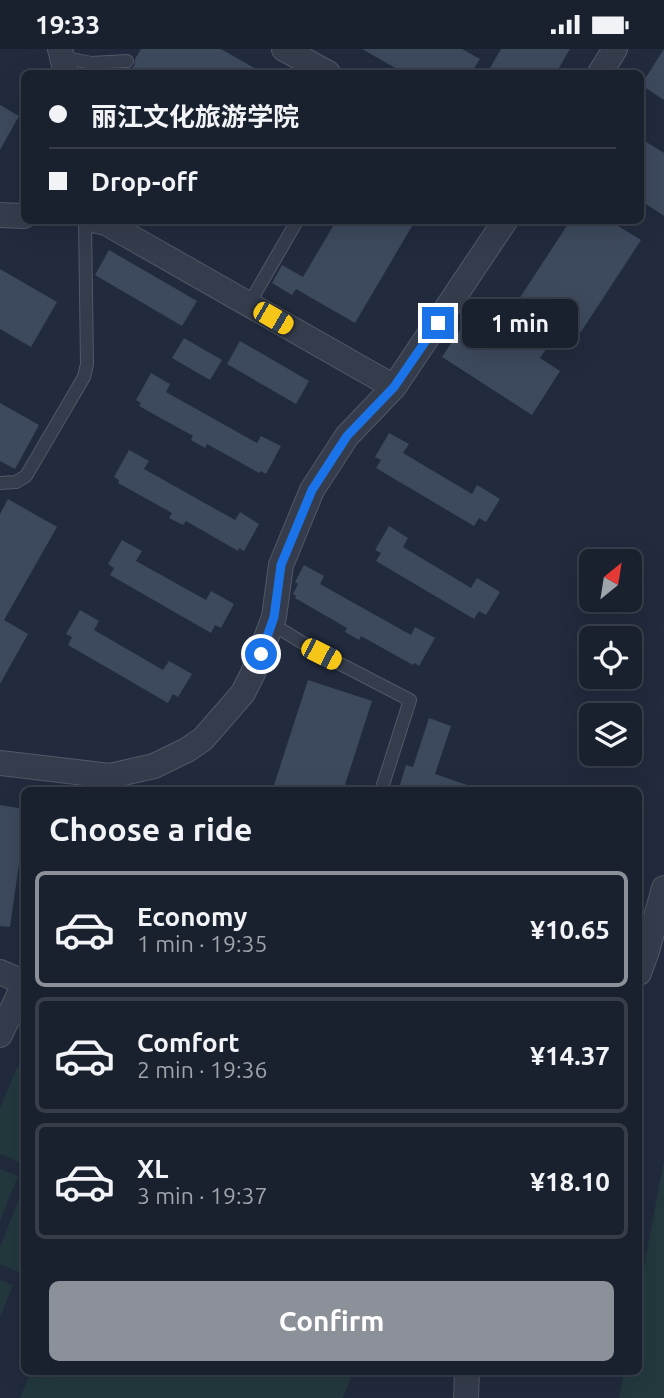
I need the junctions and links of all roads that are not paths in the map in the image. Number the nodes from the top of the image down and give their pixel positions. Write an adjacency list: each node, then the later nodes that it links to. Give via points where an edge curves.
1 (284, 49): 5 (street)
2 (615, 49): 6 (street)
3 (63, 60): 4 (lane)
4 (127, 61)
5 (322, 70)
6 (602, 70)
7 (0, 215): 8 (street)
8 (21, 216)
9 (85, 224): 15 (lane, via 84,377 26,476)
10 (108, 224): 13 (street)
11 (295, 224): 13 (lane)
12 (503, 224): 14 (street)
13 (249, 304): 14 (street)
14 (394, 387): 16 (street, via 347,436 312,490 281,565)
15 (0, 484)
16 (272, 624): 17 (street, via 243,693 202,739 171,759 110,776); 18 (lane, via 410,700)
17 (0, 764)
18 (382, 787)
19 (664, 888): 20 (street)
20 (642, 965)
21 (0, 972): 22 (street)
22 (21, 984)
23 (21, 990): 24 (street)
24 (0, 1035)
25 (467, 1375): 26 (street)
26 (466, 1398)

